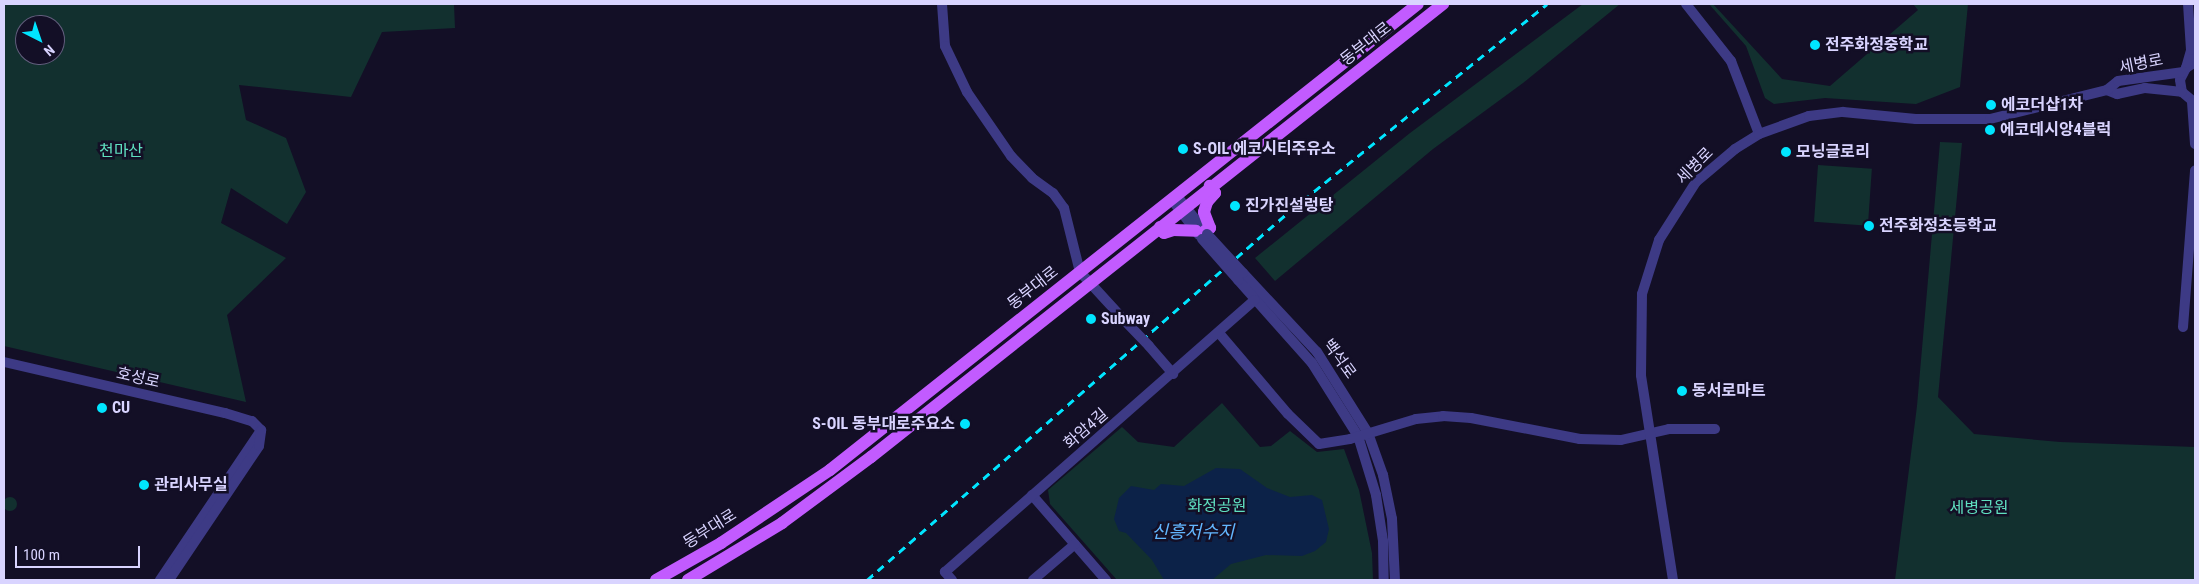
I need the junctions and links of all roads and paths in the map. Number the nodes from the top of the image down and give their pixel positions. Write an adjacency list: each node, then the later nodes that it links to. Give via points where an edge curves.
1 (942, 4): 19 (street, via 945,46 967,92 1010,156 1032,178 1054,193 1064,208)
2 (1418, 4): 15 (main road, 동부대로)
3 (1443, 4): 14 (main road, 동부대로)
4 (1686, 4): 11 (street, via 1731,61)
5 (2188, 4): 7 (street, via 2191,50)
6 (2195, 62): 7 (street, 세병로)
7 (2184, 70): 8 (street, 세병로, via 2118,81); 9 (street, 세병로)
8 (2107, 90): 9 (street, 세병로, via 2117,94 2144,88); 11 (street, 세병로, via 1990,119 1916,119 1843,112 1809,116)
9 (2182, 92): 10 (street)
10 (2194, 102): 12 (street)
11 (1759, 134): 30 (street, 세병로, via 1735,149 1696,182 1658,240 1642,294 1641,375)
12 (2195, 144)
13 (2195, 170): 23 (street)
14 (1210, 186): 16 (main road, 동부대로); 18 (main road, via 1215,193 1204,212 1210,228)
15 (1174, 198): 16 (street, 백석로); 19 (main road, 동부대로)
16 (1183, 209): 17 (main road, 동부대로); 18 (street, 백석로)
17 (1160, 227): 18 (main road, via 1164,233 1173,230); 21 (main road, 동부대로)
18 (1203, 234): 20 (street, 백석로, bridge)
19 (1080, 272): 21 (street); 36 (main road, 동부대로, via 830,470 720,543)
20 (1241, 276): 22 (street, 백석로); 29 (street, 백석로, via 1317,352)
21 (1088, 284): 26 (street, bridge); 37 (main road, 동부대로, via 789,518)
22 (1255, 300): 24 (street, 화암4길); 31 (street, 백석로, via 1312,363)
23 (2183, 326)
24 (1219, 333): 26 (street, 화암4길); 31 (street, via 1312,439 1320,444)
25 (4, 362): 28 (street, 호성로, via 252,420)
26 (1173, 374): 32 (street, 화암4길)
27 (1715, 429): 30 (street)
28 (261, 430): 34 (street); 35 (street, via 259,446)
29 (1368, 433): 30 (street, via 1416,419 1443,416 1471,418 1580,439 1621,440); 31 (street); 42 (street, 백석로, via 1383,475 1392,519)
30 (1652, 433): 43 (street, 세병로)
31 (1358, 436): 41 (street, 백석로, via 1376,495 1383,541)
32 (1032, 495): 33 (street); 38 (street, 화암4길, via 945,572)
33 (1075, 544): 39 (street); 40 (street)
34 (160, 580)
35 (169, 580)
36 (656, 580)
37 (688, 580)
38 (952, 580)
39 (1033, 580)
40 (1106, 580)
41 (1384, 580)
42 (1395, 580)
43 (1673, 580)

